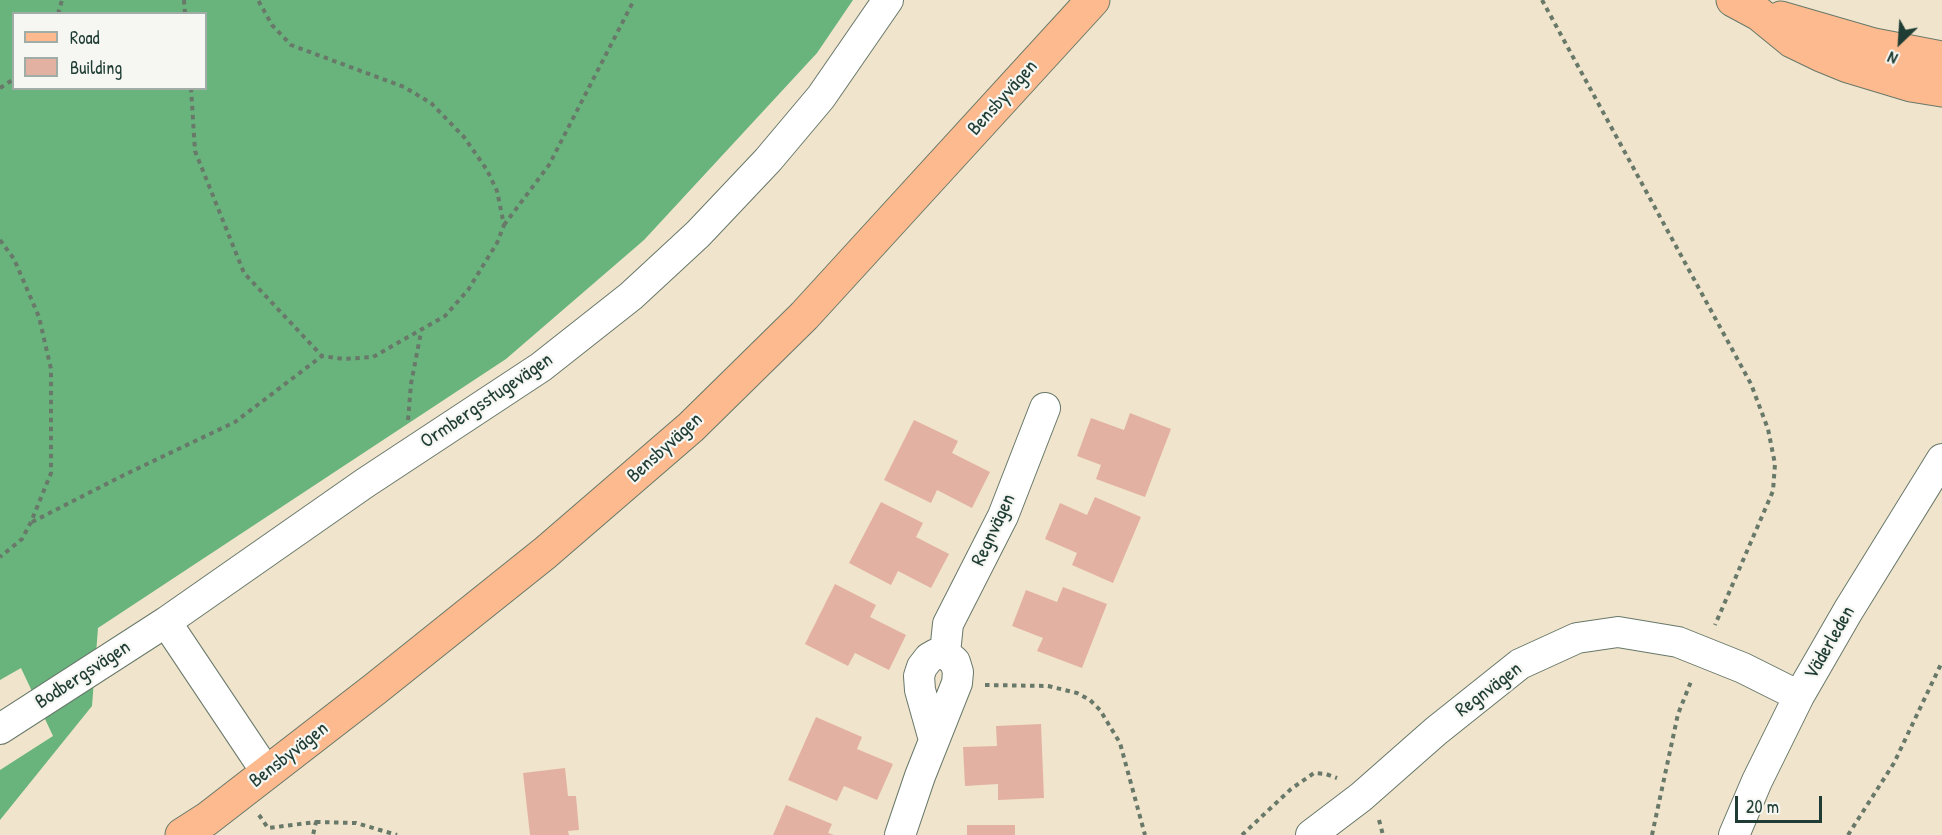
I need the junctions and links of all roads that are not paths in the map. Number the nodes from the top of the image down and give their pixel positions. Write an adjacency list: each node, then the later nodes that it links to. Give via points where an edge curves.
1 (888, 0): 9 (street, Ormbergsstugevägen, via 820,97 768,160 698,234 631,296 541,367)
2 (1093, 0): 14 (main road, Bensbyvägen, via 804,316 691,427 545,554)
3 (1746, 7): 4 (main road, via 1874,45); 5 (main road, via 1792,41 1821,55)
4 (1942, 58)
5 (1926, 87): 6 (street)
6 (1942, 104)
7 (1045, 408): 10 (street, Regnvägen, via 1003,516 948,624)
8 (1942, 460): 11 (street, Väderleden)
9 (166, 622): 12 (street, Bodbergsvägen); 14 (street)
10 (945, 653): 13 (street, via 955,663 957,683); 13 (street, via 929,658 919,676)
11 (1799, 696): 17 (street, Regnvägen, via 1678,642 1618,632 1577,638 1520,664); 18 (street, Väderleden)
12 (0, 729)
13 (934, 740): 16 (street)
14 (255, 782): 15 (main road, Bensbyvägen)
15 (182, 835)
16 (900, 835)
17 (1311, 835)
18 (1734, 835)

